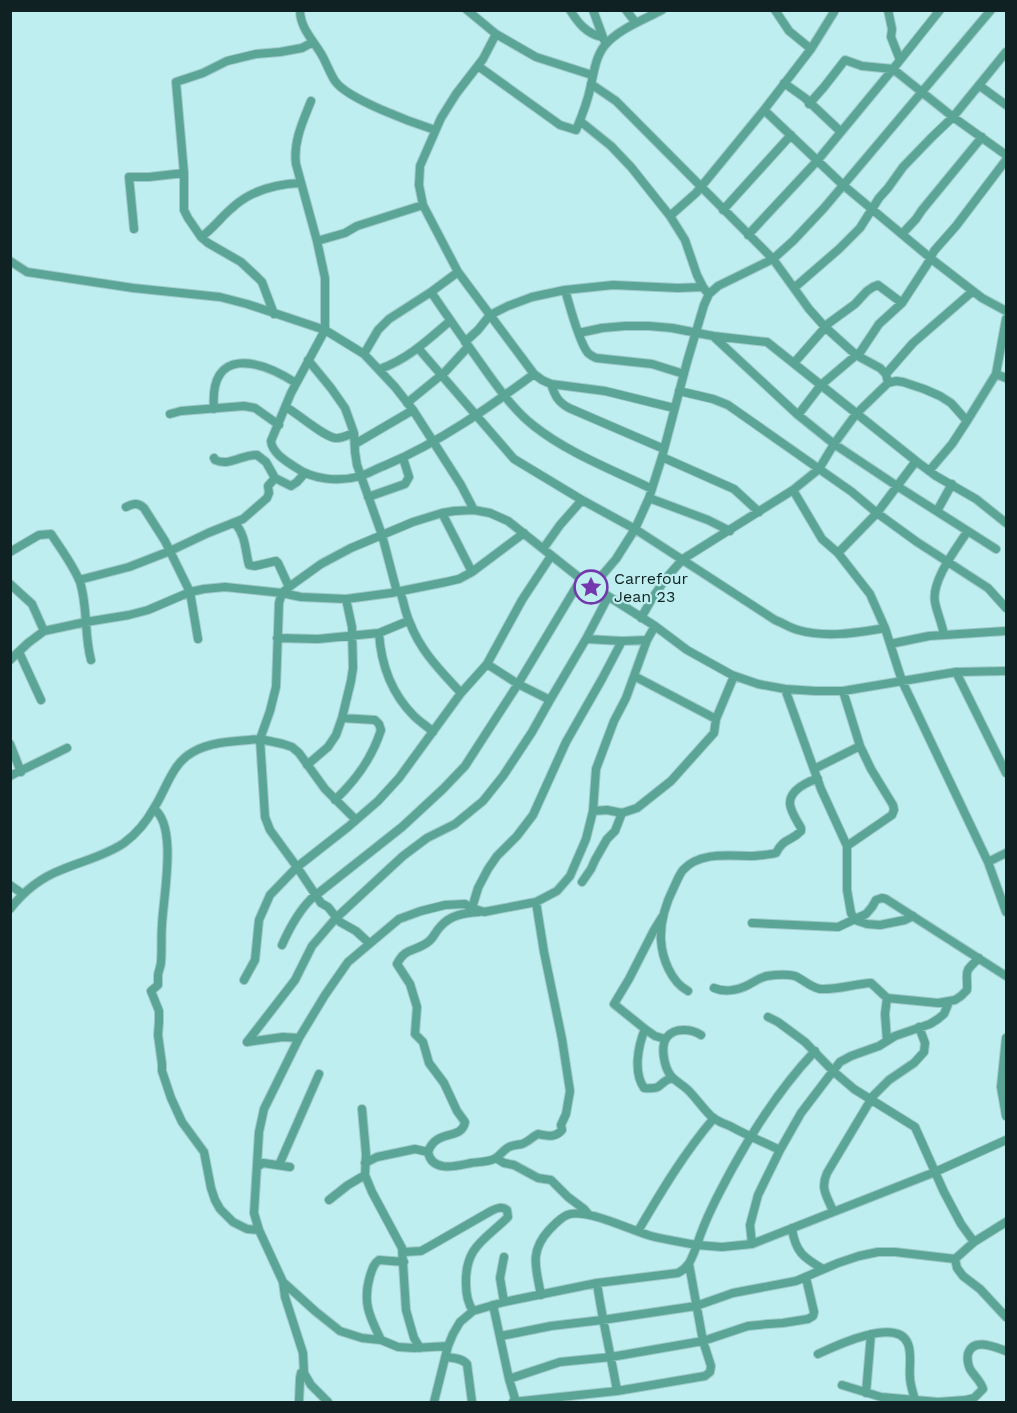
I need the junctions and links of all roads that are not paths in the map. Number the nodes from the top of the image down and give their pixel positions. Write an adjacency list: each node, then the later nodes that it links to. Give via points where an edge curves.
1 (300, 10): 15 (street, via 302,23)
2 (467, 10): 13 (street)
3 (570, 10): 14 (street, via 591,34)
4 (593, 10): 14 (street)
5 (626, 10): 12 (street)
6 (662, 10): 12 (street)
7 (775, 10): 16 (street, via 789,31)
8 (888, 10): 18 (street, via 891,37)
9 (940, 10): 18 (street)
10 (991, 10): 24 (street)
11 (834, 12): 16 (street)
12 (636, 23): 14 (street)
13 (496, 34): 19 (street); 21 (street, via 536,57)
14 (604, 41): 21 (street)
15 (314, 42): 31 (street, via 334,80 347,92); 38 (street, via 302,48 227,61 176,82)
16 (811, 49): 22 (street)
17 (1006, 52): 23 (street)
18 (900, 60): 20 (street)
19 (478, 66): 30 (street, via 560,125 576,130); 31 (street)
20 (893, 69): 24 (street); 26 (street, via 845,60); 32 (street)
21 (591, 80): 30 (street); 41 (street)
22 (784, 84): 26 (street); 28 (street)
23 (980, 86): 27 (street); 29 (street)
24 (922, 92): 29 (street); 40 (street)
25 (311, 101): 39 (street, via 295,152)
26 (810, 104): 32 (street)
27 (1006, 105)
28 (764, 110): 33 (street); 41 (street)
29 (953, 117): 34 (street); 43 (street, via 903,167)
30 (580, 121): 45 (street, via 631,167)
31 (435, 130): 42 (street, via 420,166)
32 (840, 131): 37 (street)
33 (791, 135): 37 (street); 44 (street)
34 (982, 137): 35 (street); 47 (street)
35 (1006, 155)
36 (1006, 160): 51 (street)
37 (817, 161): 40 (street); 48 (street)
38 (184, 173): 46 (street, via 129,177); 49 (street, via 184,210)
39 (301, 183): 49 (street, via 245,198); 50 (street)
40 (843, 185): 43 (street); 52 (street)
41 (700, 187): 44 (street); 45 (street)
42 (423, 205): 50 (street); 54 (street)
43 (872, 209): 47 (street); 56 (street, via 853,236)
44 (723, 210): 48 (street)
45 (670, 216): 55 (street, via 685,240)
46 (134, 229)
47 (902, 234): 51 (street)
48 (748, 235): 52 (street)
49 (201, 237): 63 (street, via 241,262 262,282)
50 (317, 241): 68 (street, via 325,278)
51 (930, 258): 58 (street); 61 (street)
52 (773, 259): 56 (street); 60 (street)
53 (10, 261): 63 (street, via 27,272 220,297)
54 (458, 272): 59 (street); 64 (street)
55 (703, 287): 57 (street, via 613,285); 60 (street)
56 (794, 288): 67 (street)
57 (566, 290): 64 (street, via 532,297); 70 (street)
58 (973, 291): 62 (street); 83 (street, via 912,343)
59 (431, 292): 66 (street); 74 (street, via 389,319)
60 (709, 294): 69 (street)
61 (902, 303): 67 (street, via 876,285); 75 (street, via 879,324)
62 (1006, 311)
63 (274, 314): 68 (street)
64 (490, 315): 72 (street); 79 (street)
65 (1006, 319): 81 (street)
66 (450, 321): 72 (street); 73 (street)
67 (825, 327): 75 (street); 77 (street)
68 (326, 330): 74 (street); 76 (street)
69 (695, 332): 70 (street, via 625,326); 71 (street); 80 (street)
70 (579, 333): 80 (street, via 586,350 596,358 652,364)
71 (713, 336): 77 (street, via 767,342); 97 (street)
72 (467, 344): 82 (street); 89 (street)
73 (418, 348): 78 (street); 82 (street)
74 (364, 354): 78 (street)
75 (856, 355): 83 (street, via 880,368); 87 (street)
76 (308, 360): 85 (street); 100 (street, via 345,408)
77 (794, 363): 87 (street)
78 (380, 369): 90 (street)
79 (534, 374): 86 (street); 89 (street)
80 (684, 374): 88 (street)
81 (996, 374): 84 (street); 98 (street)
82 (441, 376): 90 (street); 96 (street)
83 (887, 378): 95 (street); 98 (street, via 940,396)
84 (1006, 378)
85 (296, 383): 91 (street); 93 (street, via 261,366 235,364 220,372 215,384)
86 (551, 384): 92 (street, via 605,391); 104 (street, via 560,403 568,408)
87 (821, 385): 95 (street); 97 (street)
88 (679, 391): 92 (street); 108 (street, via 728,405)
89 (504, 396): 96 (street); 115 (street, via 534,426 572,451)
90 (410, 406): 101 (street); 102 (street)
91 (286, 407): 99 (street); 100 (street, via 334,438)
92 (675, 408): 104 (street)
93 (214, 409): 94 (street); 99 (street, via 251,407)
94 (170, 414)
95 (856, 414): 103 (street); 107 (street)
96 (476, 415): 101 (street); 119 (street, via 514,459)
97 (798, 415): 103 (street)
98 (968, 421): 109 (street)
99 (279, 425): 110 (street, via 271,441 273,448)
100 (354, 433): 102 (street)
101 (433, 442): 106 (street); 121 (street)
102 (355, 444): 111 (street)
103 (834, 444): 108 (street); 114 (street)
104 (663, 453): 115 (street); 123 (street, via 734,489)
105 (214, 458): 112 (street, via 229,463 246,455 257,455)
106 (403, 458): 111 (street); 117 (street, via 409,477 405,484)
107 (916, 461): 109 (street); 114 (street)
108 (819, 469): 116 (street); 125 (street)
109 (929, 471): 113 (street)
110 (304, 474): 111 (street, via 334,479); 112 (street, via 291,486)
111 (361, 476): 117 (street)
112 (275, 478): 126 (street, via 268,486 267,498)
113 (952, 484): 122 (street); 127 (street)
114 (897, 486): 122 (street); 125 (street)
115 (652, 489): 118 (street)
116 (793, 490): 123 (street); 137 (street, via 822,539)
117 (368, 497): 132 (street)
118 (649, 498): 128 (street); 129 (street)
119 (582, 500): 128 (street); 133 (street)
120 (126, 507): 135 (street, via 140,504 144,508)
121 (474, 510): 124 (street); 131 (street, via 508,521)
122 (937, 511): 130 (street)
123 (759, 512): 129 (street)
124 (442, 513): 132 (street); 141 (street)
125 (877, 513): 137 (street); 140 (street)
126 (235, 523): 135 (street); 145 (street, via 245,540 249,565 276,561)
127 (1006, 523)
128 (635, 529): 139 (street); 146 (street)
129 (730, 531): 139 (street)
130 (967, 532): 134 (street); 140 (street)
131 (524, 533): 133 (street); 141 (street)
132 (382, 535): 145 (street, via 321,564); 147 (street)
133 (543, 549): 138 (street)
134 (996, 549)
135 (170, 551): 143 (street); 148 (street)
136 (10, 552): 143 (street, via 39,535 51,534)
137 (838, 553): 157 (street, via 870,594)
138 (551, 556): 142 (street); 171 (street)
139 (683, 559): 153 (street); 157 (street, via 797,630 849,634)
140 (949, 562): 152 (street, via 988,588); 161 (street, via 935,593)
141 (472, 572): 147 (street, via 459,579)
142 (581, 579): 146 (street); 177 (street)
143 (79, 580): 155 (street)
144 (10, 584): 158 (street, via 32,604)
145 (289, 587): 149 (street)
146 (592, 587): 150 (street)
147 (399, 591): 151 (street); 154 (street)
148 (190, 592): 149 (street, via 225,587); 155 (street, via 148,610); 164 (street)
149 (282, 593): 151 (street); 163 (street)
150 (608, 597): 153 (street); 165 (street)
151 (346, 599): 162 (street)
152 (1006, 608)
153 (641, 618): 156 (street)
154 (408, 621): 160 (street); 180 (street, via 428,657)
155 (86, 622): 158 (street); 170 (street)
156 (655, 626): 167 (street); 175 (street, via 687,650)
157 (885, 628): 168 (street)
158 (44, 631): 169 (street)
159 (1006, 631): 161 (street)
160 (379, 633): 162 (street); 185 (street, via 391,683 414,716)
161 (944, 635): 168 (street)
162 (352, 636): 163 (street); 183 (street, via 353,668)
163 (277, 638): 186 (street, via 276,687)
164 (198, 639)
165 (586, 639): 166 (street); 182 (street)
166 (622, 640): 167 (street); 210 (street, via 566,742 533,815 488,869)
167 (647, 640): 174 (street)
168 (890, 644): 176 (street)
169 (13, 655): 181 (street)
170 (91, 660)
171 (487, 664): 177 (street); 180 (street)
172 (1006, 671): 173 (street)
173 (956, 672): 176 (street); 193 (street)
174 (634, 676): 184 (street); 198 (street, via 596,769)
175 (734, 676): 178 (street); 184 (street)
176 (902, 681): 179 (street); 203 (street)
177 (518, 684): 182 (street); 208 (street, via 465,766 443,789 402,827)
178 (785, 689): 179 (street); 191 (street)
179 (843, 691): 188 (street)
180 (461, 693): 185 (street)
181 (41, 700)
182 (550, 700): 216 (street, via 483,801 455,824 403,856)
183 (342, 718): 190 (street, via 328,747); 196 (street, via 375,720 381,730 366,765)
184 (716, 719): 199 (street, via 714,733 671,781 637,808)
185 (433, 732): 200 (street, via 399,778)
186 (260, 740): 190 (street, via 292,747); 197 (street, via 218,744 191,753 177,766); 204 (street, via 264,818)
187 (10, 744): 192 (street)
188 (860, 747): 191 (street); 201 (street, via 894,810)
189 (67, 748): 192 (street)
190 (307, 765): 196 (street)
191 (814, 769): 195 (street)
192 (21, 772): 194 (street)
193 (1006, 773)
194 (10, 776)
195 (818, 779): 201 (street); 215 (street, via 805,783 790,797 790,807 801,828 799,834 782,843 773,854 709,857 691,864 681,873)
196 (335, 800): 200 (street)
197 (154, 809): 207 (street, via 124,843 52,874); 261 (street, via 159,812 168,850 161,965 158,985 151,991 159,1011 162,1071 182,1122 204,1152 220,1209 239,1225)
198 (593, 811): 199 (street); 209 (street, via 570,876 557,891)
199 (622, 813): 205 (street)
200 (356, 820): 204 (street)
201 (847, 846): 217 (street, via 846,890)
202 (1006, 853): 203 (street)
203 (987, 862): 213 (street)
204 (297, 867): 208 (street); 223 (street, via 270,895 259,920 255,960)
205 (582, 882)
206 (10, 885): 207 (street)
207 (23, 894): 211 (street)
208 (316, 894): 216 (street); 220 (street, via 297,916)
209 (536, 902): 212 (street); 249 (street, via 566,1062 569,1102 562,1131 557,1135 538,1134)
210 (472, 908): 212 (street); 219 (street, via 465,904 446,905 421,911 399,919)
211 (10, 909)
212 (484, 912): 248 (street, via 461,913 452,918 441,925 431,940 402,955 397,964 410,984 417,1007 415,1034 423,1042 429,1063 465,1122 462,1130 432,1143)
213 (1006, 912)
214 (914, 916): 217 (street, via 880,925); 217 (street, via 882,898); 221 (street)
215 (662, 917): 225 (street, via 666,961 679,984); 230 (street, via 614,1004)
216 (336, 918): 219 (street); 232 (street, via 312,946 295,980 247,1042)
217 (855, 920): 218 (street, via 838,927)
218 (752, 923)
219 (369, 943): 232 (street, via 348,962)
220 (282, 945)
221 (979, 958): 222 (street); 227 (street, via 968,969 967,990)
222 (1006, 976)
223 (244, 980)
224 (714, 988): 226 (street, via 728,990 767,976 793,975 813,988 822,989 871,983)
225 (688, 991)
226 (887, 998): 227 (street); 235 (street)
227 (949, 1002): 229 (street, via 944,1014)
228 (768, 1017): 236 (street)
229 (919, 1027): 235 (street); 241 (street, via 924,1052)
230 (645, 1029): 234 (street); 239 (street, via 638,1057 643,1087 658,1088)
231 (701, 1035): 234 (street, via 682,1030)
232 (299, 1038): 252 (street, via 264,1108)
233 (1006, 1038): 240 (street)
234 (665, 1039): 239 (street, via 664,1064)
235 (887, 1041): 237 (street, via 845,1059)
236 (814, 1051): 237 (street); 245 (street)
237 (833, 1071): 241 (street); 247 (street, via 801,1113)
238 (319, 1074): 251 (street)
239 (672, 1078): 244 (street)
240 (1004, 1085): 243 (street)
241 (871, 1100): 254 (street, via 915,1127); 257 (street, via 824,1181 823,1188)
242 (362, 1109): 250 (street)
243 (1006, 1116)
244 (714, 1118): 245 (street); 262 (street, via 696,1139)
245 (750, 1137): 247 (street); 265 (street, via 721,1189)
246 (1006, 1140): 254 (street)
247 (780, 1150): 264 (street, via 758,1195 750,1226)
248 (428, 1152): 249 (street, via 431,1159 448,1167); 250 (street, via 415,1149)
249 (496, 1158): 258 (street, via 551,1180)
250 (365, 1163): 255 (street)
251 (279, 1165): 252 (street, via 263,1163); 253 (street)
252 (257, 1167): 261 (street, via 254,1213)
253 (290, 1167)
254 (935, 1172): 257 (street); 263 (street)
255 (365, 1175): 256 (street); 266 (street)
256 (329, 1200)
257 (833, 1210): 260 (street)
258 (589, 1215): 262 (street); 275 (street, via 566,1215 539,1243 537,1272)
259 (1006, 1222): 263 (street)
260 (792, 1228): 264 (street); 271 (street, via 802,1255)
261 (259, 1230): 273 (street)
262 (638, 1231): 265 (street)
263 (974, 1242): 268 (street)
264 (752, 1244): 265 (street)
265 (697, 1245): 270 (street)
266 (404, 1252): 269 (street); 279 (street, via 430,1246 491,1211 507,1210 508,1218 482,1239 468,1262 467,1301)
267 (504, 1257): 276 (street, via 500,1278)
268 (955, 1258): 271 (street, via 878,1252); 280 (street, via 963,1276 980,1288)
269 (404, 1262): 284 (street, via 379,1260 369,1281 368,1310); 287 (street, via 406,1310)
270 (689, 1264): 274 (street, via 678,1273); 278 (street)
271 (823, 1269): 272 (street)
272 (806, 1278): 278 (street, via 733,1293); 285 (street, via 813,1316 748,1326)
273 (283, 1282): 284 (street, via 340,1330); 292 (street, via 303,1353)
274 (597, 1283): 275 (street); 281 (street)
275 (541, 1295): 276 (street)
276 (504, 1302): 277 (street)
277 (493, 1305): 279 (street); 283 (street)
278 (696, 1306): 281 (street); 285 (street)
279 (473, 1311): 286 (street, via 460,1322)
280 (1006, 1317)
281 (602, 1320): 283 (street); 291 (street)
282 (871, 1334): 289 (street); 296 (street); 297 (street, via 897,1333 908,1344)
283 (501, 1336): 293 (street)
284 (381, 1341): 287 (street)
285 (703, 1341): 291 (street); 295 (street, via 711,1366 705,1376)
286 (448, 1346): 287 (street); 290 (street)
287 (420, 1348)
288 (1006, 1351): 297 (street, via 976,1344 968,1353 969,1368 983,1389 975,1398)
289 (818, 1354)
290 (446, 1357): 300 (street); 301 (street, via 467,1364)
291 (611, 1357): 293 (street, via 560,1362); 295 (street)
292 (304, 1373): 298 (street, via 300,1378); 299 (street)
293 (509, 1379): 302 (street)
294 (842, 1385): 296 (street)
295 (617, 1391): 302 (street)
296 (866, 1393): 297 (street)
297 (915, 1400)
298 (299, 1402)
299 (328, 1402)
300 (434, 1402)
301 (472, 1402)
302 (515, 1402)

